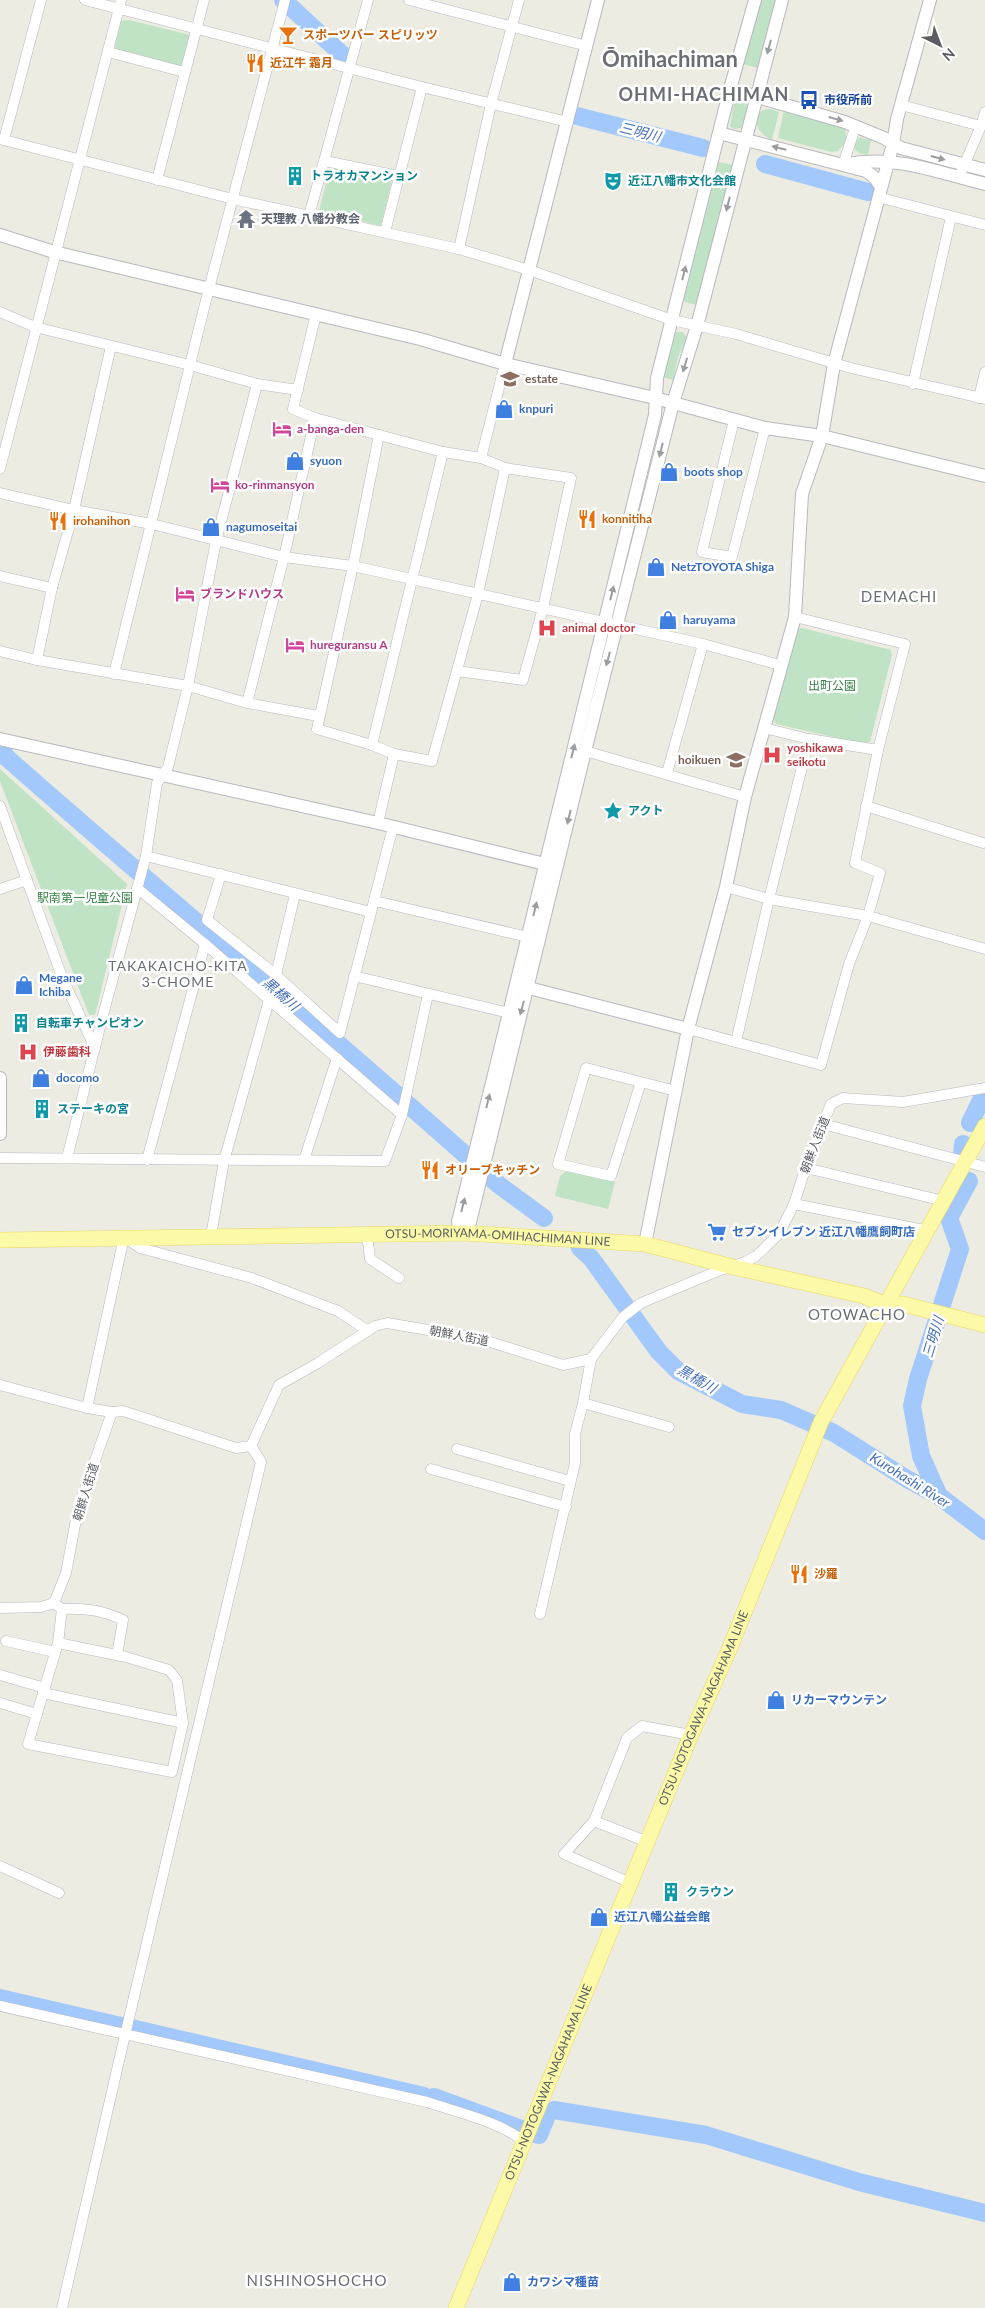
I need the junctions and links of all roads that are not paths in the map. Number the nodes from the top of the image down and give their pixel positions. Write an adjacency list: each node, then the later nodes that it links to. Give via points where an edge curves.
1 (41, 0): 31 (street)
2 (85, 0): 13 (street)
3 (204, 0): 15 (street)
4 (368, 0): 19 (street)
5 (409, 0): 12 (street)
6 (519, 0): 14 (street)
7 (598, 0): 16 (street)
8 (755, 0): 22 (street)
9 (782, 0): 23 (street, one-way to 23)
10 (930, 0): 25 (street)
11 (284, 3): 17 (street)
12 (442, 4): 14 (street)
13 (120, 5): 15 (street); 18 (street)
14 (512, 27): 16 (street); 24 (street)
15 (196, 28): 17 (street); 20 (street)
16 (587, 46): 27 (street)
17 (273, 48): 19 (street); 45 (street)
18 (108, 52): 20 (street); 34 (street)
19 (349, 69): 21 (street); 35 (street)
20 (184, 72): 42 (street)
21 (422, 87): 24 (street); 40 (street)
22 (730, 88): 23 (street); 30 (street)
23 (755, 96): 29 (street, one-way to 29, via 845,122); 32 (street)
24 (491, 104): 27 (street); 51 (street)
25 (900, 105): 28 (street); 33 (street)
26 (985, 112): 28 (street)
27 (568, 122): 53 (street)
28 (982, 126): 38 (street)
29 (855, 128): 33 (street, via 876,134); 37 (street)
30 (719, 133): 32 (street); 57 (street, one-way to 30)
31 (2, 139): 34 (street)
32 (744, 140): 37 (street, one-way to 32); 58 (street, one-way to 58)
33 (893, 144): 36 (street); 38 (street, one-way to 38)
34 (80, 159): 42 (street); 52 (street)
35 (325, 161): 40 (street); 46 (street)
36 (888, 161): 37 (street, via 869,160); 41 (street); 44 (street)
37 (843, 165): 44 (street, via 866,171 876,178)
38 (964, 165): 39 (street); 41 (street)
39 (985, 170)
40 (398, 176): 49 (street)
41 (959, 178): 43 (street)
42 (157, 180): 45 (street)
43 (985, 184)
44 (880, 192): 47 (street); 62 (street)
45 (232, 199): 46 (street); 54 (street)
46 (310, 216): 49 (street)
47 (951, 217): 48 (street); 66 (street)
48 (985, 226)
49 (385, 232): 51 (street)
50 (0, 235): 52 (street)
51 (459, 249): 53 (street)
52 (54, 252): 54 (street); 59 (street)
53 (530, 270): 57 (street); 61 (street)
54 (209, 288): 56 (street); 63 (street)
55 (0, 312): 59 (street)
56 (316, 314): 61 (street); 67 (street)
57 (672, 320): 58 (street); 68 (street, via 657,378)
58 (697, 326): 62 (street, via 736,334); 70 (street, one-way to 70)
59 (35, 327): 60 (street); 79 (street)
60 (111, 346): 63 (street); 82 (street)
61 (505, 364): 68 (street); 77 (street)
62 (834, 364): 66 (street); 75 (street)
63 (190, 365): 65 (street); 83 (street)
64 (985, 372): 69 (street)
65 (257, 384): 67 (street); 84 (street)
66 (913, 384): 69 (street)
67 (298, 390): 71 (street, via 293,409)
68 (656, 398): 70 (street); 93 (street, one-way to 68)
69 (982, 398)
70 (673, 403): 72 (street); 93 (street, one-way to 93)
71 (315, 418): 74 (street); 85 (street)
72 (734, 420): 73 (street); 73 (street, via 702,552 732,557)
73 (765, 428): 75 (street)
74 (379, 435): 76 (street); 86 (street)
75 (822, 436): 80 (street); 92 (street, via 802,494)
76 (443, 452): 77 (street); 88 (street)
77 (481, 458): 78 (street)
78 (505, 468): 90 (street); 91 (street, via 571,478)
79 (0, 469)
80 (985, 476)
81 (0, 493): 82 (street)
82 (74, 510): 83 (street); 89 (street)
83 (152, 524): 84 (street); 99 (street)
84 (216, 541): 85 (street); 100 (street)
85 (284, 557): 86 (street); 101 (street)
86 (353, 566): 88 (street); 102 (street)
87 (0, 576): 89 (street)
88 (413, 579): 90 (street); 106 (street)
89 (52, 588): 96 (street)
90 (478, 594): 91 (street); 98 (street)
91 (543, 608): 93 (street); 98 (street, via 523,680)
92 (794, 617): 97 (street); 107 (street, via 905,644)
93 (611, 623): 94 (street); 108 (street, one-way to 108); 119 (street, one-way to 93)
94 (703, 644): 97 (street); 110 (street)
95 (0, 651): 96 (street)
96 (37, 660): 99 (street)
97 (780, 665): 103 (street)
98 (457, 671): 109 (street, via 432,761)
99 (114, 674): 100 (street)
100 (188, 686): 101 (street); 111 (street)
101 (247, 703): 102 (street)
102 (318, 716): 106 (street, via 316,729)
103 (764, 728): 105 (street); 112 (street)
104 (0, 739): 111 (street)
105 (809, 739): 107 (street); 126 (street)
106 (372, 745): 109 (street)
107 (878, 750): 114 (street)
108 (584, 751): 110 (street); 119 (street, one-way to 119)
109 (394, 754): 115 (street)
110 (667, 773): 112 (street)
111 (164, 775): 115 (street); 118 (street, via 157,783)
112 (744, 797): 123 (street)
113 (0, 806): 121 (street)
114 (866, 806): 117 (street); 129 (street, via 855,862 880,873)
115 (378, 823): 116 (street)
116 (393, 827): 119 (street); 127 (street)
117 (983, 843)
118 (146, 856): 120 (street); 122 (street)
119 (552, 866): 130 (street, one-way to 119); 135 (street)
120 (221, 874): 125 (street); 133 (street, via 207,920)
121 (27, 880): 124 (street); 141 (street, via 62,977)
122 (137, 887): 131 (street); 141 (street)
123 (726, 887): 126 (street); 139 (street)
124 (0, 889)
125 (295, 894): 128 (street); 133 (street)
126 (768, 899): 129 (street); 140 (street)
127 (375, 901): 128 (street); 130 (street)
128 (371, 912): 134 (street)
129 (868, 916): 132 (street); 140 (street, via 848,964 822,1065)
130 (528, 937): 135 (street)
131 (205, 944): 137 (street); 154 (street)
132 (985, 949)
133 (276, 975): 134 (street, via 340,1033); 137 (street)
134 (354, 976): 136 (street)
135 (522, 986): 138 (street); 139 (street); 151 (street, one-way to 151)
136 (428, 994): 138 (street); 147 (street)
137 (268, 1000): 142 (street); 156 (street)
138 (509, 1013): 151 (street, one-way to 138)
139 (688, 1029): 140 (street); 146 (street)
140 (736, 1042)
141 (95, 1048): 153 (street)
142 (337, 1058): 147 (street); 155 (street)
143 (0, 1078): 150 (street)
144 (641, 1082): 144 (street, via 586,1068 558,1164 611,1176); 146 (street)
145 (984, 1088): 148 (street, 朝鮮人街道, via 903,1102 843,1098 831,1104)
146 (676, 1091): 168 (street)
147 (402, 1115): 155 (street, via 385,1161)
148 (823, 1124): 157 (street); 159 (street, 朝鮮人街道)
149 (985, 1126): 157 (main road, OTSU-NOTOGAWA-NAGAHAMA LINE)
150 (0, 1134)
151 (482, 1150): 163 (street, via 475,1179 458,1222)
152 (0, 1158): 153 (street)
153 (67, 1158): 154 (street)
154 (147, 1160): 156 (street)
155 (304, 1160): 156 (street)
156 (224, 1161): 165 (street)
157 (966, 1161): 158 (street); 160 (main road, OTSU-NOTOGAWA-NAGAHAMA LINE)
158 (985, 1167)
159 (806, 1168): 160 (street); 161 (street, 朝鮮人街道)
160 (944, 1201): 162 (main road, OTSU-NOTOGAWA-NAGAHAMA LINE)
161 (794, 1204): 162 (street); 169 (street, 朝鮮人街道, via 779,1234 756,1256)
162 (929, 1231): 171 (main road, OTSU-NOTOGAWA-NAGAHAMA LINE)
163 (464, 1233): 164 (main road, OTSU-MORIYAMA-OMIHACHIMAN LINE); 168 (main road, OTSU-MORIYAMA-OMIHACHIMAN LINE)
164 (367, 1234): 165 (main road, OTSU-MORIYAMA-OMIHACHIMAN LINE); 170 (street, via 370,1259)
165 (211, 1236): 166 (main road, OTSU-MORIYAMA-OMIHACHIMAN LINE)
166 (124, 1237): 167 (main road, OTSU-MORIYAMA-OMIHACHIMAN LINE); 173 (street, via 140,1248 252,1278 338,1311); 177 (street)
167 (0, 1240)
168 (645, 1244): 169 (main road, OTSU-MORIYAMA-OMIHACHIMAN LINE)
169 (733, 1267): 171 (main road, OTSU-MORIYAMA-OMIHACHIMAN LINE, via 864,1296); 174 (street, 朝鮮人街道, via 641,1303 623,1317)
170 (399, 1278)
171 (886, 1305): 172 (main road, OTSU-MORIYAMA-OMIHACHIMAN LINE, via 903,1304); 196 (main road, OTSU-NOTOGAWA-NAGAHAMA LINE, via 821,1422)
172 (985, 1325)
173 (368, 1331): 174 (street, 朝鮮人街道, via 387,1323 481,1339 563,1365); 180 (street, 朝鮮人街道, via 279,1385)
174 (591, 1359): 176 (street)
175 (0, 1385): 177 (street)
176 (583, 1403): 179 (street); 183 (street, via 575,1434 575,1463)
177 (87, 1408): 178 (street)
178 (112, 1412): 180 (street, via 123,1411 236,1448); 185 (street, 朝鮮人街道, via 78,1509)
179 (669, 1427)
180 (251, 1446): 203 (street, via 261,1462)
181 (457, 1449): 183 (street)
182 (431, 1469): 184 (street)
183 (570, 1481): 184 (street)
184 (566, 1507): 187 (street)
185 (58, 1606): 186 (street); 189 (street, 朝鮮人街道); 190 (street, via 108,1612 124,1620)
186 (0, 1608)
187 (540, 1614)
188 (6, 1641): 189 (street)
189 (57, 1647): 190 (street); 192 (street, 朝鮮人街道)
190 (117, 1655): 195 (street, via 169,1670 177,1680)
191 (0, 1675): 192 (street)
192 (44, 1690): 194 (street, 朝鮮人街道); 195 (street)
193 (0, 1703): 194 (street)
194 (37, 1714): 195 (street, 朝鮮人街道, via 28,1744 172,1772)
195 (183, 1723)
196 (691, 1735): 197 (street, via 642,1726 626,1738); 198 (main road, OTSU-NOTOGAWA-NAGAHAMA LINE)
197 (594, 1821): 198 (street); 200 (street, via 564,1854)
198 (648, 1842): 200 (main road, OTSU-NOTOGAWA-NAGAHAMA LINE)
199 (0, 1866): 201 (street)
200 (631, 1883): 204 (main road, OTSU-NOTOGAWA-NAGAHAMA LINE)
201 (58, 1893)
202 (0, 2006): 203 (street)
203 (125, 2035): 204 (street, via 427,2102 512,2132); 205 (street)
204 (524, 2142): 206 (main road, OTSU-NOTOGAWA-NAGAHAMA LINE)
205 (62, 2308)
206 (456, 2308)

